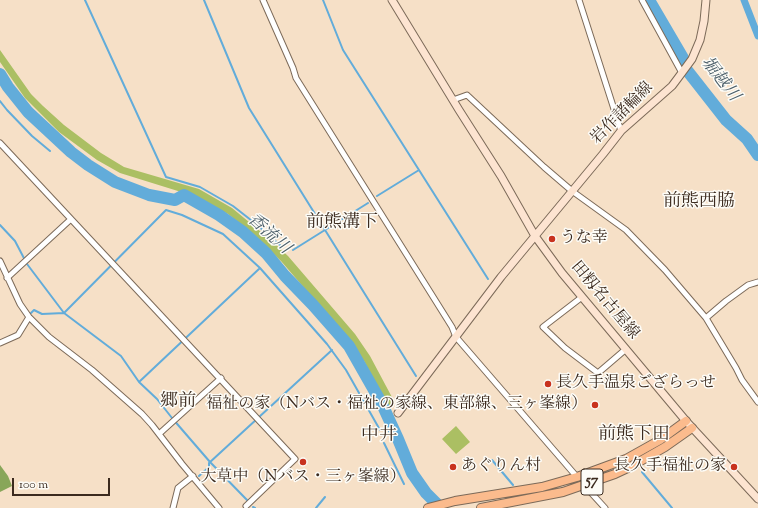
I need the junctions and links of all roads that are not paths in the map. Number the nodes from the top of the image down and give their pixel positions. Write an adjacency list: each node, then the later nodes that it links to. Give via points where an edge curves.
1 (263, 0): 19 (street, via 296,78)
2 (392, 0): 7 (main road, 田籾名古屋線)
3 (578, 0): 8 (street)
4 (642, 0): 6 (street)
5 (706, 0): 6 (main road, 岩作諸輪線, via 702,31 692,59)
6 (682, 73): 8 (main road, 岩作諸輪線, via 672,86)
7 (454, 100): 10 (street, via 467,95); 12 (main road, 田籾名古屋線)
8 (621, 132): 10 (main road, 岩作諸輪線)
9 (0, 143): 11 (street)
10 (572, 191): 12 (main road, 岩作諸輪線); 18 (street, via 626,230)
11 (71, 218): 14 (street); 22 (street)
12 (535, 236): 16 (main road, 田籾名古屋線); 19 (main road, 岩作諸輪線)
13 (0, 261): 14 (street)
14 (7, 278): 17 (street)
15 (758, 282): 18 (street, via 748,285)
16 (582, 297): 21 (main road, 田籾名古屋線); 21 (street, via 543,327 598,373)
17 (29, 317): 20 (street, via 18,335); 26 (street, via 49,337 128,400)
18 (706, 318): 23 (street, via 742,380)
19 (456, 337): 24 (main road, 岩作諸輪線); 28 (street)
20 (0, 343)
21 (626, 349): 25 (main road, 田籾名古屋線)
22 (220, 378): 26 (street); 31 (street, via 295,459)
23 (758, 402)
24 (398, 413)
25 (689, 424): 28 (main road, 57, via 626,459); 29 (main road, 57, via 666,447 630,467); 30 (main road, 田籾名古屋線)
26 (159, 434): 27 (street)
27 (193, 476): 32 (street, via 178,488); 33 (street)
28 (578, 477): 34 (main road, 57, via 542,487)
29 (584, 485): 35 (main road, 57, via 563,492); 36 (street)
30 (758, 499)
31 (246, 507)
32 (173, 508)
33 (219, 508)
34 (428, 508)
35 (481, 508)
36 (605, 508)

